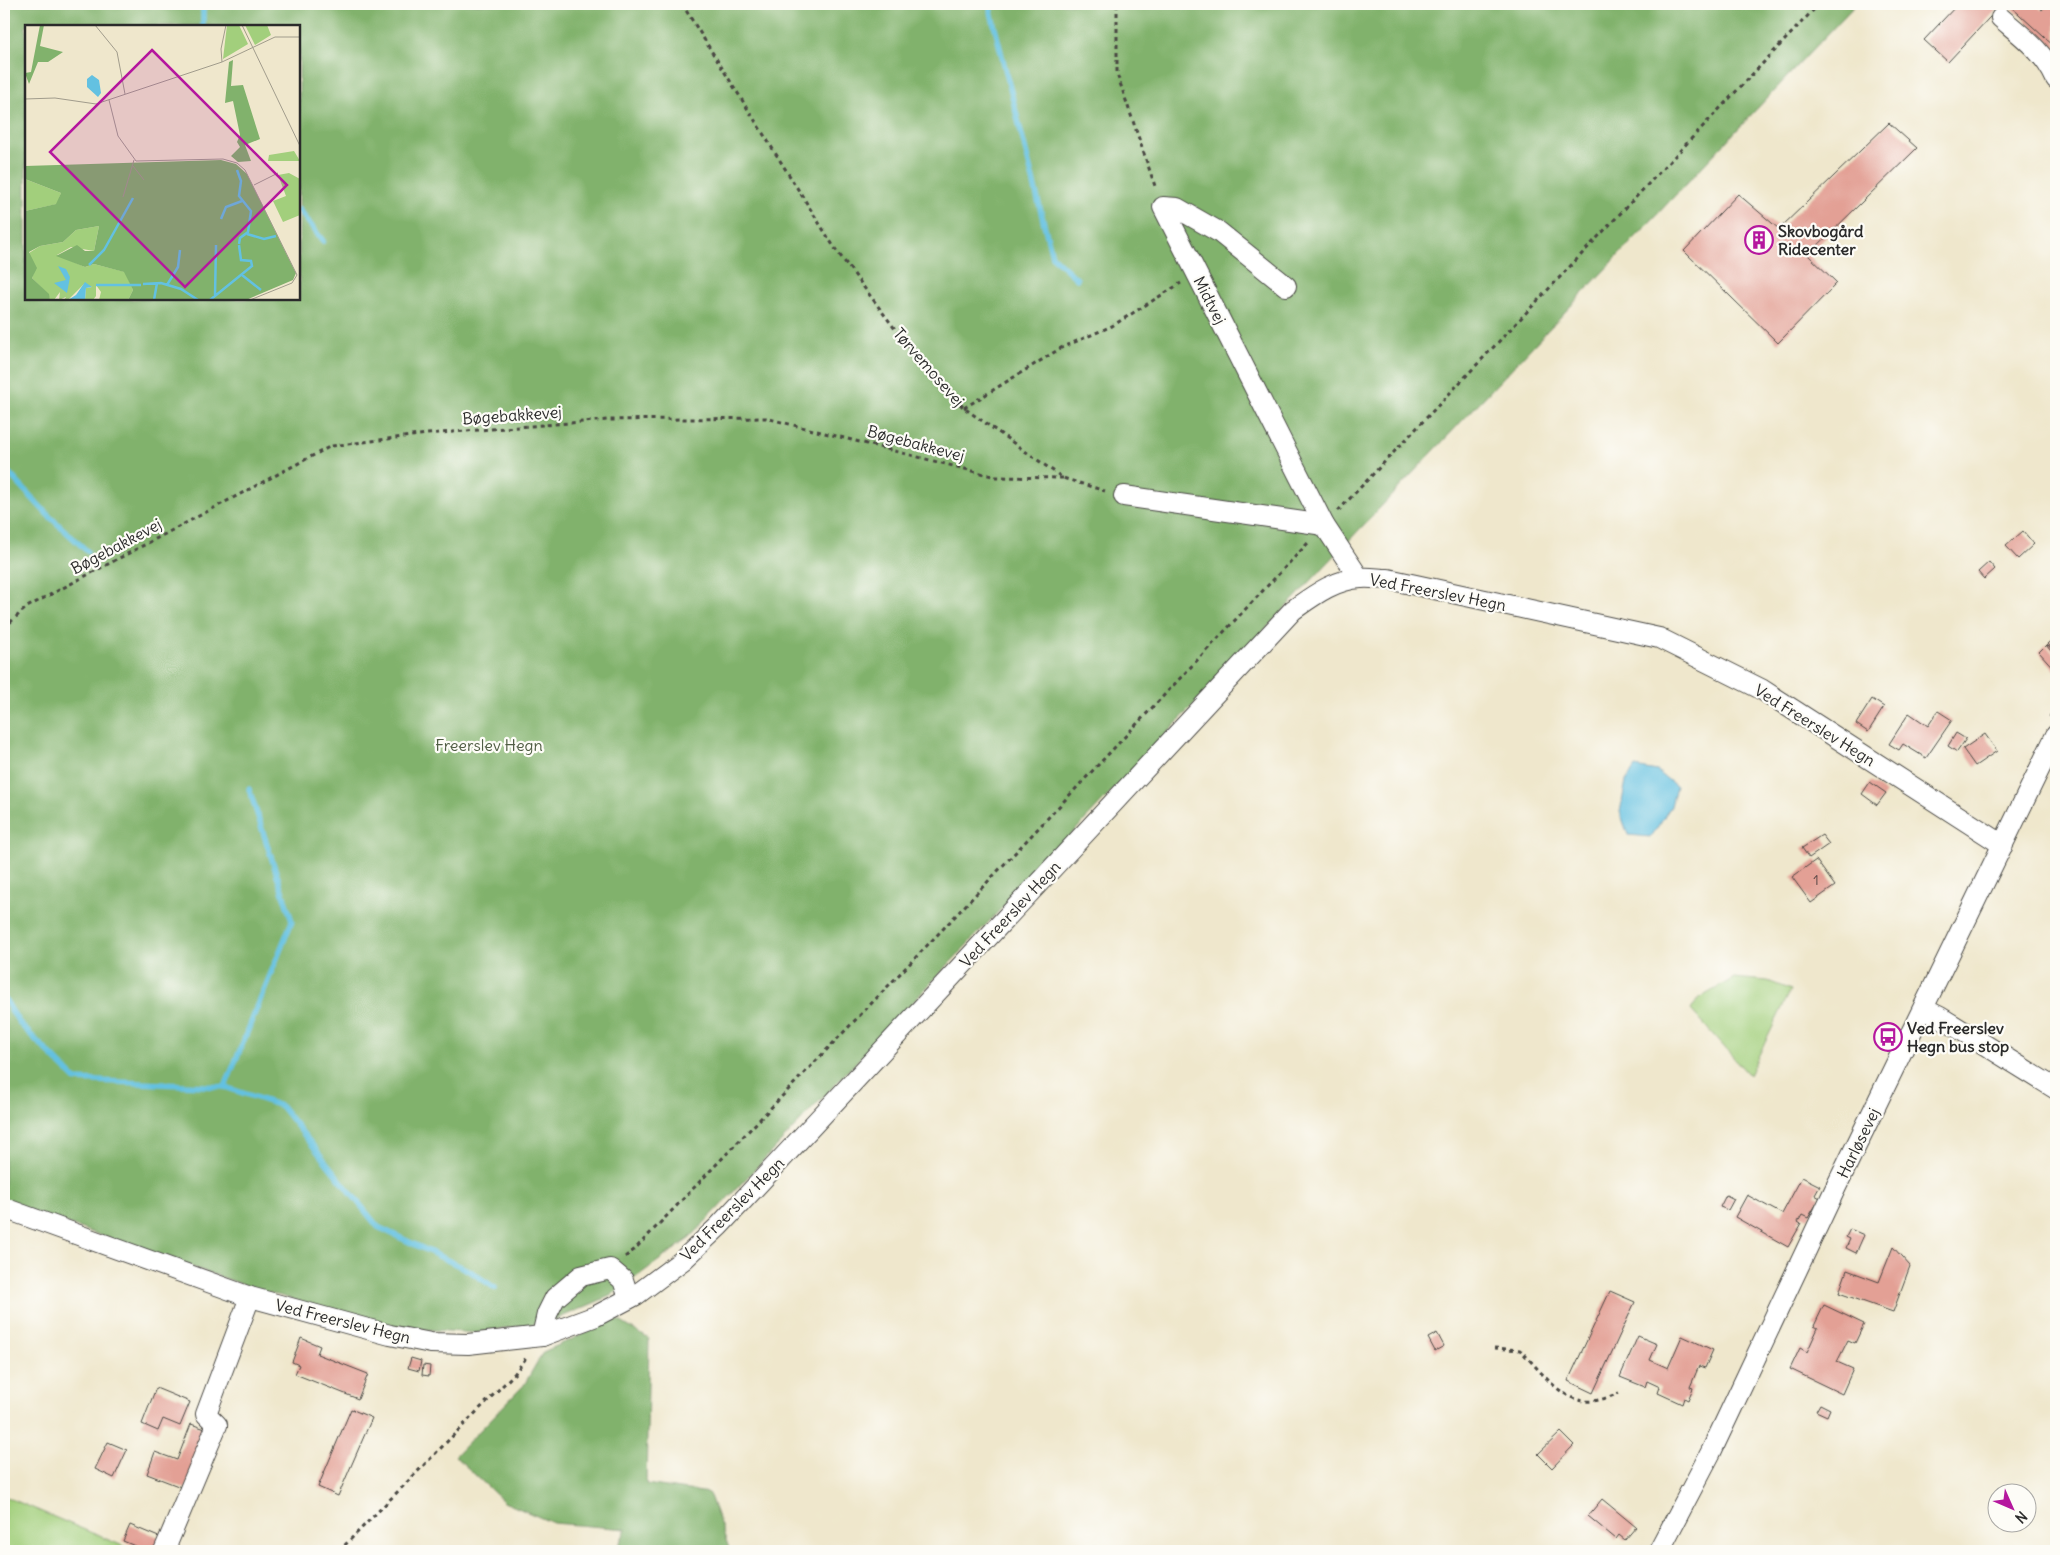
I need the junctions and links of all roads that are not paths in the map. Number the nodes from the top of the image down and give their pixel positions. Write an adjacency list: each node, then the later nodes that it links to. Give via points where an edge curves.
1 (2001, 18): 2 (street, via 2038,50)
2 (2056, 79)
3 (1286, 286): 5 (street, Midtvej, via 1219,232 1177,208 1163,208)
4 (1124, 496): 5 (street)
5 (1324, 525): 6 (street, Midtvej)
6 (1359, 578): 8 (street, Ved Freerslev Hegn, via 1388,579 1659,638 1761,689); 13 (street, Ved Freerslev Hegn, via 1316,594 1293,610 719,1226 683,1260)
7 (2056, 735): 8 (street, Harløsevej)
8 (2003, 845): 9 (street, Harløsevej)
9 (1924, 1009): 10 (street); 16 (street, Harløsevej)
10 (2056, 1089)
11 (4, 1208): 12 (street, Ved Freerslev Hegn)
12 (250, 1297): 14 (street, Ved Freerslev Hegn, via 431,1343 468,1344); 15 (street, via 206,1414 217,1426)
13 (630, 1298): 14 (street, Ved Freerslev Hegn, via 596,1316); 14 (street, via 623,1280 610,1268 581,1276 555,1298)
14 (542, 1336)
15 (164, 1551)
16 (1659, 1551)

